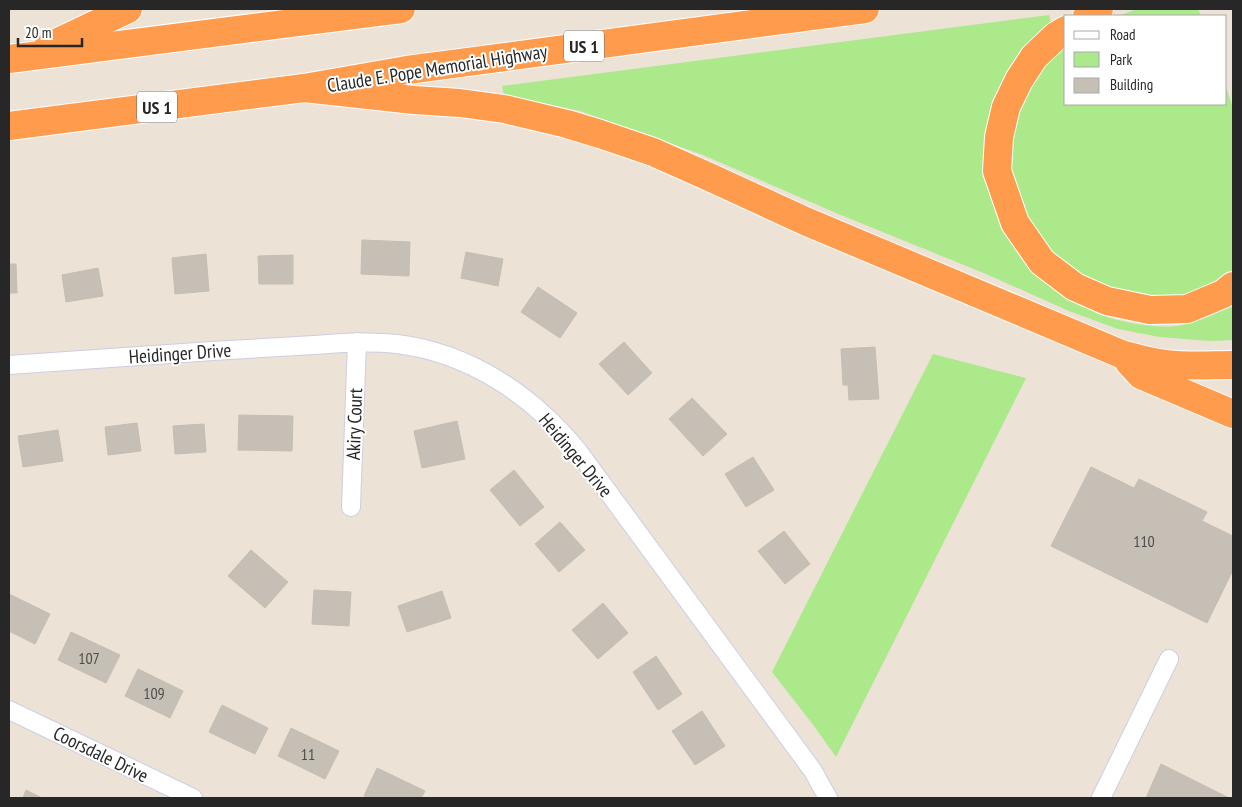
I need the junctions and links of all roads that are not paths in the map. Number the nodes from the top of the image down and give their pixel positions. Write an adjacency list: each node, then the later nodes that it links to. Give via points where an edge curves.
1 (128, 9): 7 (highway)
2 (400, 9): 7 (highway)
3 (865, 9): 8 (highway, Claude E. Pope Memorial Highway / US 1, via 407,70)
4 (1100, 9): 5 (highway)
5 (1089, 15)
6 (1064, 31): 10 (highway, via 1034,57 1006,108 999,138 997,171 1015,222 1042,262 1075,287 1107,301 1150,310 1187,309 1223,294)
7 (17, 58)
8 (304, 88): 9 (highway, Claude E. Pope Memorial Highway / US 1); 12 (highway, via 496,108 600,134 653,152 814,225)
9 (9, 126)
10 (1233, 286)
11 (357, 342): 13 (street, Heidinger Drive); 16 (street, Akiry Court); 20 (street, Heidinger Drive, via 410,346 464,362 511,388 538,409 583,458 813,771)
12 (1121, 354): 14 (highway, via 1165,364); 15 (highway, via 1141,375)
13 (9, 365)
14 (1233, 365)
15 (1233, 414)
16 (351, 507)
17 (1169, 659): 21 (street)
18 (9, 710): 19 (street, Coorsdale Drive)
19 (193, 798)
20 (828, 798)
21 (1101, 798)

